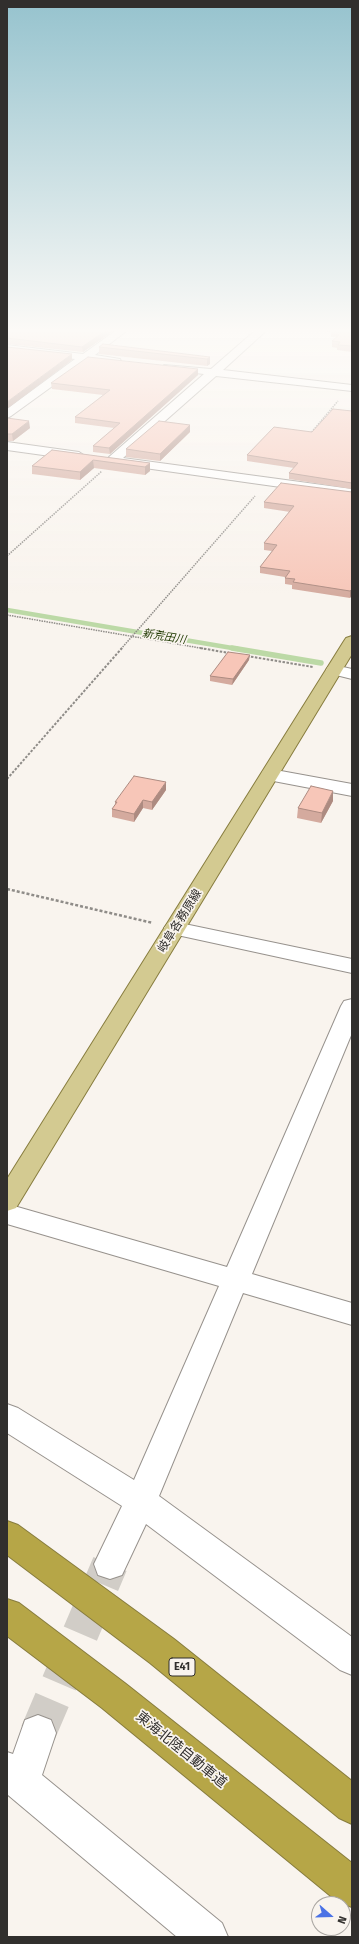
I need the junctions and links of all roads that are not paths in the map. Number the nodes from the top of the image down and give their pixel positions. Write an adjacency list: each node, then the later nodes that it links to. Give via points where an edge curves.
1 (160, 420): 3 (street)
2 (7, 446): 3 (street)
3 (114, 460): 4 (street)
4 (352, 493)
5 (352, 641): 6 (main road, 岐阜各務原線)
6 (343, 672): 7 (main road, 岐阜各務原線)
7 (270, 775): 8 (street); 9 (main road, 岐阜各務原線)
8 (352, 790)
9 (175, 928): 10 (street); 12 (main road, 岐阜各務原線)
10 (352, 966)
11 (352, 1006): 14 (street)
12 (7, 1201)
13 (7, 1214): 14 (street)
14 (235, 1280): 15 (street); 17 (street)
15 (352, 1314)
16 (7, 1417): 17 (street)
17 (140, 1502): 19 (street); 21 (street)
18 (7, 1536): 24 (highway, E41, via 162,1651)
19 (110, 1564)
20 (7, 1615): 25 (highway, 東海北陸自動車道, via 114,1696)
21 (352, 1658)
22 (38, 1732): 23 (street)
23 (14, 1776): 26 (street)
24 (352, 1805)
25 (349, 1885)
26 (208, 1937)

